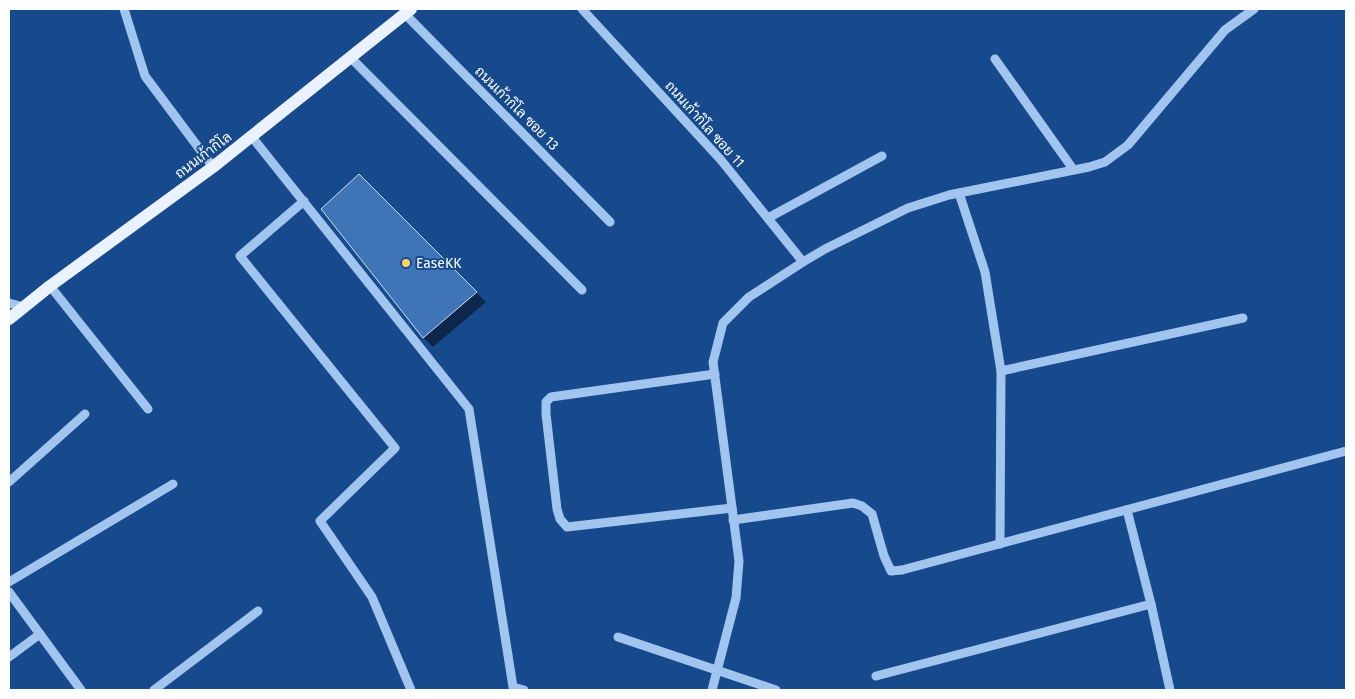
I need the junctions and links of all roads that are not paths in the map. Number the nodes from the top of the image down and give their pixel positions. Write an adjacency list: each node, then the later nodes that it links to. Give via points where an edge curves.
1 (124, 9): 9 (street, via 145,76)
2 (582, 9): 13 (street, ถนนเก้ากิโล ซอย 11, via 721,160)
3 (1254, 9): 10 (street, via 1225,30 1128,145 1105,162)
4 (408, 11): 5 (main road, ถนนเก้ากิโล); 14 (street, ถนนเก้ากิโล ซอย 13)
5 (350, 58): 7 (main road, ถนนเก้ากิโล); 17 (street)
6 (995, 60): 10 (street)
7 (252, 137): 9 (main road, ถนนเก้ากิโล); 12 (street)
8 (882, 156): 13 (street)
9 (213, 167): 16 (main road, ถนนเก้ากิโล)
10 (1073, 169): 11 (street)
11 (959, 193): 15 (street, via 908,208); 22 (street, via 985,272)
12 (304, 201): 44 (street, via 240,256 396,448 320,521 372,597); 45 (street, via 469,409 513,687)
13 (768, 218): 15 (street, ถนนเก้ากิโล ซอย 11)
14 (610, 222)
15 (803, 262): 23 (street, via 749,297 723,323 713,362)
16 (50, 286): 19 (main road, ถนนเก้ากิโล); 24 (street)
17 (582, 290)
18 (9, 303): 19 (street)
19 (24, 307): 21 (main road, ถนนเก้ากิโล)
20 (1243, 318): 22 (street)
21 (9, 319)
22 (1001, 371): 32 (street)
23 (715, 374): 29 (street); 29 (street, via 551,397 546,402 546,414 557,509 567,527)
24 (148, 409)
25 (85, 414): 27 (street)
26 (1346, 451): 30 (street)
27 (9, 482)
28 (174, 484): 33 (street)
29 (732, 508): 31 (street)
30 (1127, 510): 32 (street); 35 (street)
31 (733, 520): 32 (street, via 853,504 862,506 872,514 891,571); 40 (street, via 739,561 736,598)
32 (1000, 544)
33 (9, 582)
34 (9, 592): 37 (street)
35 (1151, 604): 41 (street); 48 (street)
36 (258, 611): 43 (street)
37 (40, 634): 39 (street); 42 (street)
38 (618, 637): 40 (street)
39 (9, 657)
40 (717, 670): 46 (street); 47 (street)
41 (876, 676)
42 (81, 690)
43 (154, 690)
44 (411, 690)
45 (524, 690)
46 (712, 690)
47 (776, 690)
48 (1170, 690)

